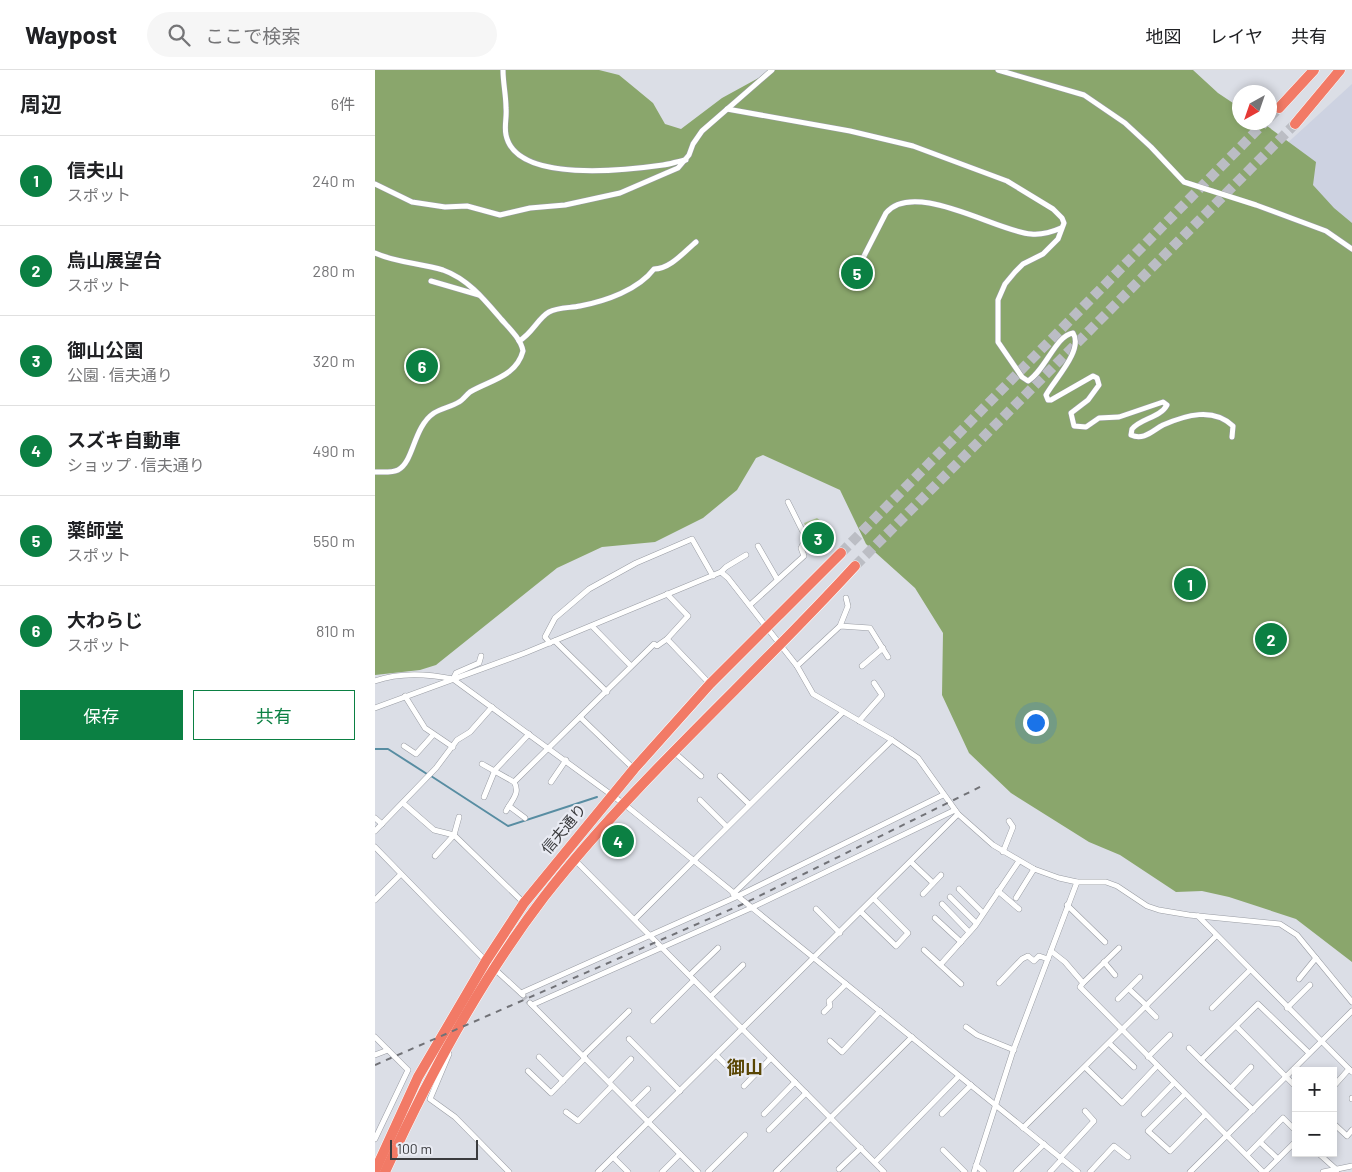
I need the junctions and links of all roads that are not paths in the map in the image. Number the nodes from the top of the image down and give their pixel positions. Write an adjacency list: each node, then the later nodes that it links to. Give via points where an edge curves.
1 (503, 70): 9 (street, via 506,135 515,149 532,163 549,168 608,171)
2 (773, 70): 7 (street)
3 (998, 70): 13 (street, via 1084,95 1125,123 1184,182 1326,231)
4 (1315, 70): 6 (highway)
5 (1340, 70): 8 (highway)
6 (1279, 108)
7 (727, 109): 9 (street, via 702,131); 11 (street, via 850,130 913,146 1018,186 1062,218)
8 (1295, 124)
9 (686, 160): 10 (street, via 671,172 620,193 500,214 467,206 445,207 412,202)
10 (375, 184)
11 (1061, 228): 15 (street, via 1032,235 950,207 903,203 889,208 886,213 863,258); 19 (street, via 1058,239 1043,254 1023,264 1009,279 998,300 998,342 1022,377 1028,381 1038,373 1064,337 1073,333 1075,341 1069,360 1046,395 1047,400 1051,400 1086,379 1097,378 1099,384 1093,395 1071,413 1074,426 1086,427 1099,418 1119,417 1163,402 1167,405 1163,411 1137,424 1131,435 1142,436 1164,424 1203,414 1228,422 1233,426)
12 (696, 242): 18 (street, via 663,269 654,268 647,278 605,300 548,312)
13 (1352, 249)
14 (375, 253): 17 (street, via 449,273 467,282)
15 (864, 270)
16 (431, 281): 17 (street)
17 (482, 296): 18 (street)
18 (519, 341): 20 (street, via 523,351 514,367 470,392 459,403 430,416 416,436 409,458 400,468)
19 (1232, 437)
20 (375, 472)
21 (789, 502): 28 (street, via 806,538 801,548 804,556)
22 (758, 546): 28 (street)
23 (841, 553): 34 (highway, 信夫通り)
24 (746, 555): 26 (street)
25 (855, 566): 37 (highway, 信夫通り)
26 (721, 572): 27 (street); 31 (street)
27 (713, 576): 29 (street); 36 (street, via 692,539 656,554 589,590 555,618 545,637)
28 (777, 579): 31 (street)
29 (667, 594): 32 (street); 35 (street, via 688,616)
30 (847, 598): 33 (street, via 848,606)
31 (750, 606): 34 (street)
32 (592, 626): 36 (street); 41 (street)
33 (840, 626): 38 (street, via 870,628); 42 (street)
34 (767, 628): 37 (street); 46 (highway, 信夫通り)
35 (667, 639): 41 (street, via 657,646 654,644); 46 (street)
36 (552, 642): 44 (street); 48 (street)
37 (780, 645): 42 (street); 61 (highway, 信夫通り)
38 (883, 648): 40 (street); 43 (street)
39 (481, 656): 44 (street, via 479,663 456,673)
40 (888, 657)
41 (631, 666): 48 (street)
42 (797, 666): 52 (street, via 813,694)
43 (862, 666)
44 (453, 679): 45 (street, via 392,675); 49 (street); 51 (street)
45 (375, 681)
46 (710, 684): 64 (highway, 信夫通り)
47 (874, 684): 54 (street, via 882,696)
48 (607, 692): 53 (street)
49 (405, 696): 50 (street); 56 (street, via 422,724)
50 (375, 708)
51 (492, 708): 55 (street); 59 (street)
52 (843, 712): 54 (street); 76 (street)
53 (580, 717): 60 (street); 64 (street)
54 (859, 721): 57 (street)
55 (529, 734): 60 (street); 65 (street)
56 (433, 735): 58 (street, via 416,754); 59 (street)
57 (892, 740): 70 (street, via 918,758); 101 (street)
58 (404, 746)
59 (453, 747): 74 (street)
60 (549, 748): 62 (street); 68 (street)
61 (675, 753): 66 (street); 75 (highway, 信夫通り)
62 (566, 760): 69 (street); 71 (street)
63 (482, 764): 65 (street)
64 (634, 769): 71 (highway, 信夫通り)
65 (495, 772): 68 (street); 72 (street)
66 (701, 776)
67 (720, 776): 76 (street)
68 (514, 782): 80 (street, via 518,791 508,808)
69 (551, 782)
70 (943, 794): 77 (street); 101 (street)
71 (611, 796): 75 (street); 106 (highway, 信夫通り)
72 (485, 797)
73 (700, 800): 83 (street)
74 (403, 803): 82 (street); 85 (street, via 434,830)
75 (624, 804): 89 (highway, 信夫通り); 90 (street)
76 (749, 804): 83 (street)
77 (956, 812): 87 (street, via 973,830); 92 (street); 109 (street)
78 (459, 817): 85 (street)
79 (375, 818): 82 (street)
80 (525, 818)
81 (1009, 821): 87 (street, via 1013,827)
82 (381, 824): 84 (street)
83 (726, 826): 90 (street)
84 (375, 831)
85 (454, 835): 88 (street); 106 (street)
86 (375, 847): 94 (street)
87 (1003, 852): 91 (street)
88 (435, 856)
89 (575, 860): 116 (street); 134 (highway, 信夫通り)
90 (692, 860): 101 (street); 116 (street)
91 (1019, 861): 93 (street); 99 (street)
92 (911, 862): 97 (street); 104 (street)
93 (1034, 869): 96 (street); 103 (street)
94 (401, 874): 105 (street); 134 (street)
95 (941, 875): 97 (street)
96 (1077, 882): 108 (street); 114 (street, via 1106,882 1130,893 1147,906)
97 (933, 883): 100 (street)
98 (959, 889): 113 (street)
99 (999, 891): 111 (street); 113 (street)
100 (923, 894)
101 (735, 896): 109 (street); 120 (street)
102 (950, 897): 117 (street)
103 (1016, 898)
104 (874, 899): 112 (street); 112 (street, via 908,933 896,946)
105 (375, 900)
106 (524, 903): 134 (highway, 信夫通り)
107 (942, 904): 118 (street)
108 (1067, 905): 123 (street); 128 (street)
109 (751, 908): 124 (street); 129 (street)
110 (817, 909): 119 (street)
111 (1019, 910)
112 (861, 912): 119 (street)
113 (983, 913): 117 (street)
114 (1197, 916): 121 (street); 130 (street, via 1280,924 1297,935)
115 (935, 918): 122 (street)
116 (635, 919): 120 (street)
117 (977, 923): 118 (street)
118 (969, 932): 122 (street)
119 (840, 933): 129 (street)
120 (652, 936): 124 (street); 134 (street, via 522,994)
121 (1216, 936): 136 (street); 150 (street)
122 (961, 942): 133 (street)
123 (1105, 942)
124 (663, 947): 139 (street); 178 (street, via 531,1004)
125 (718, 948): 139 (street)
126 (1119, 948): 132 (street)
127 (924, 950): 133 (street)
128 (1051, 951): 131 (street); 142 (street)
129 (814, 958): 143 (street); 161 (street)
130 (1316, 958): 140 (street); 149 (street)
131 (1048, 959): 141 (street, via 1039,956 1034,961 1028,956); 173 (street)
132 (1104, 962): 137 (street); 142 (street)
133 (941, 964): 144 (street)
134 (490, 965): 170 (highway, 信夫通り); 193 (highway, 信夫通り)
135 (743, 965): 147 (street)
136 (1250, 970): 151 (street); 152 (street)
137 (1115, 975)
138 (1140, 977): 146 (street)
139 (692, 978): 147 (street); 158 (street)
140 (1299, 978)
141 (999, 983)
142 (1083, 983): 162 (street, via 1079,986)
143 (846, 984): 154 (street); 156 (street, via 829,1001 830,1006)
144 (961, 984)
145 (1310, 985): 152 (street)
146 (1129, 989): 148 (street); 150 (street)
147 (711, 996): 161 (street)
148 (1118, 999)
149 (1352, 1002)
150 (1147, 1007): 157 (street); 162 (street)
151 (1212, 1008)
152 (1287, 1008): 168 (street)
153 (629, 1011): 178 (street)
154 (880, 1011): 165 (street); 167 (street, via 842,1052)
155 (1352, 1011): 168 (street)
156 (824, 1012)
157 (1156, 1017)
158 (653, 1021)
159 (1236, 1026): 174 (street, via 1258,1004); 182 (street); 192 (street)
160 (966, 1027): 173 (street)
161 (743, 1029): 176 (street); 181 (street)
162 (1122, 1032): 169 (street); 179 (street)
163 (1170, 1035): 179 (street)
164 (375, 1037): 172 (street)
165 (912, 1037): 191 (street); 216 (street)
166 (629, 1039): 204 (street)
167 (830, 1041)
168 (1321, 1042): 174 (street); 189 (street)
169 (1110, 1044): 184 (street); 186 (street)
170 (445, 1048): 226 (highway, 信夫通り); 246 (street, via 449,1054 430,1099 455,1117)
171 (1189, 1048): 182 (street)
172 (388, 1050): 175 (street); 187 (street)
173 (1014, 1050): 208 (street)
174 (1309, 1053): 192 (street)
175 (375, 1055)
176 (716, 1055): 190 (street); 204 (street)
177 (539, 1057): 194 (street)
178 (584, 1057): 194 (street); 199 (street)
179 (1148, 1057): 183 (street)
180 (631, 1058): 199 (street)
181 (771, 1058): 195 (street); 201 (street)
182 (1201, 1060): 202 (street)
183 (1157, 1066): 186 (street, via 1122,1103); 196 (street)
184 (1134, 1067)
185 (1251, 1067): 202 (street)
186 (1086, 1068): 220 (street)
187 (408, 1070): 193 (street); 223 (street)
188 (528, 1071): 194 (street, via 551,1093)
189 (1351, 1071): 198 (street)
190 (735, 1074)
191 (959, 1076): 200 (street); 239 (street)
192 (1286, 1076): 197 (street); 209 (street)
193 (418, 1077): 226 (highway, 信夫通り)
194 (563, 1081)
195 (795, 1082): 205 (street); 212 (street)
196 (1174, 1083): 206 (street); 214 (street)
197 (1292, 1083)
198 (1337, 1083)
199 (610, 1084): 207 (street); 211 (street, via 578,1120)
200 (971, 1085): 208 (street); 213 (street)
201 (744, 1086)
202 (1231, 1088): 209 (street)
203 (647, 1089): 207 (street)
204 (680, 1091): 217 (street)
205 (806, 1093): 216 (street); 221 (street)
206 (1185, 1094): 215 (street); 215 (street, via 1149,1131 1170,1152)
207 (632, 1105): 217 (street)
208 (996, 1105): 220 (street); 240 (street)
209 (1253, 1110): 225 (street)
210 (1085, 1111): 237 (street, via 1094,1121)
211 (566, 1112)
212 (764, 1114)
213 (942, 1114)
214 (1144, 1114)
215 (1205, 1115): 225 (street)
216 (830, 1118): 230 (street); 252 (street)
217 (649, 1122): 232 (street); 234 (street)
218 (1292, 1127): 227 (street, via 1283,1118)
219 (1337, 1127): 222 (street, via 1347,1136)
220 (1023, 1128): 228 (street)
221 (769, 1130)
222 (1352, 1130)
223 (376, 1134): 226 (street)
224 (745, 1135): 251 (street)
225 (1226, 1136): 233 (street); 261 (street)
226 (393, 1142): 244 (highway, 信夫通り); 245 (highway, 信夫通り)
227 (1260, 1142): 233 (street); 238 (street)
228 (1044, 1144): 237 (street); 257 (street)
229 (1292, 1146): 238 (street)
230 (861, 1148): 239 (street); 242 (street)
231 (943, 1150): 254 (street)
232 (680, 1154): 249 (street); 250 (street)
233 (1247, 1155): 262 (street)
234 (613, 1157): 247 (street); 248 (street)
235 (1128, 1157): 260 (street, via 1114,1146)
236 (1322, 1157): 243 (street)
237 (1061, 1159): 258 (street); 259 (street)
238 (1277, 1159): 262 (street)
239 (875, 1162): 253 (street)
240 (977, 1165): 255 (street); 256 (street)
241 (1352, 1166): 243 (street)
242 (839, 1170)
243 (1337, 1170): 263 (street)
244 (375, 1171)
245 (385, 1172)
246 (509, 1172)
247 (598, 1172)
248 (628, 1172)
249 (662, 1172)
250 (698, 1172)
251 (708, 1172)
252 (776, 1172)
253 (884, 1172)
254 (965, 1172)
255 (973, 1172)
256 (984, 1172)
257 (1016, 1172)
258 (1050, 1172)
259 (1078, 1172)
260 (1089, 1172)
261 (1190, 1172)
262 (1264, 1172)
263 (1323, 1172)

